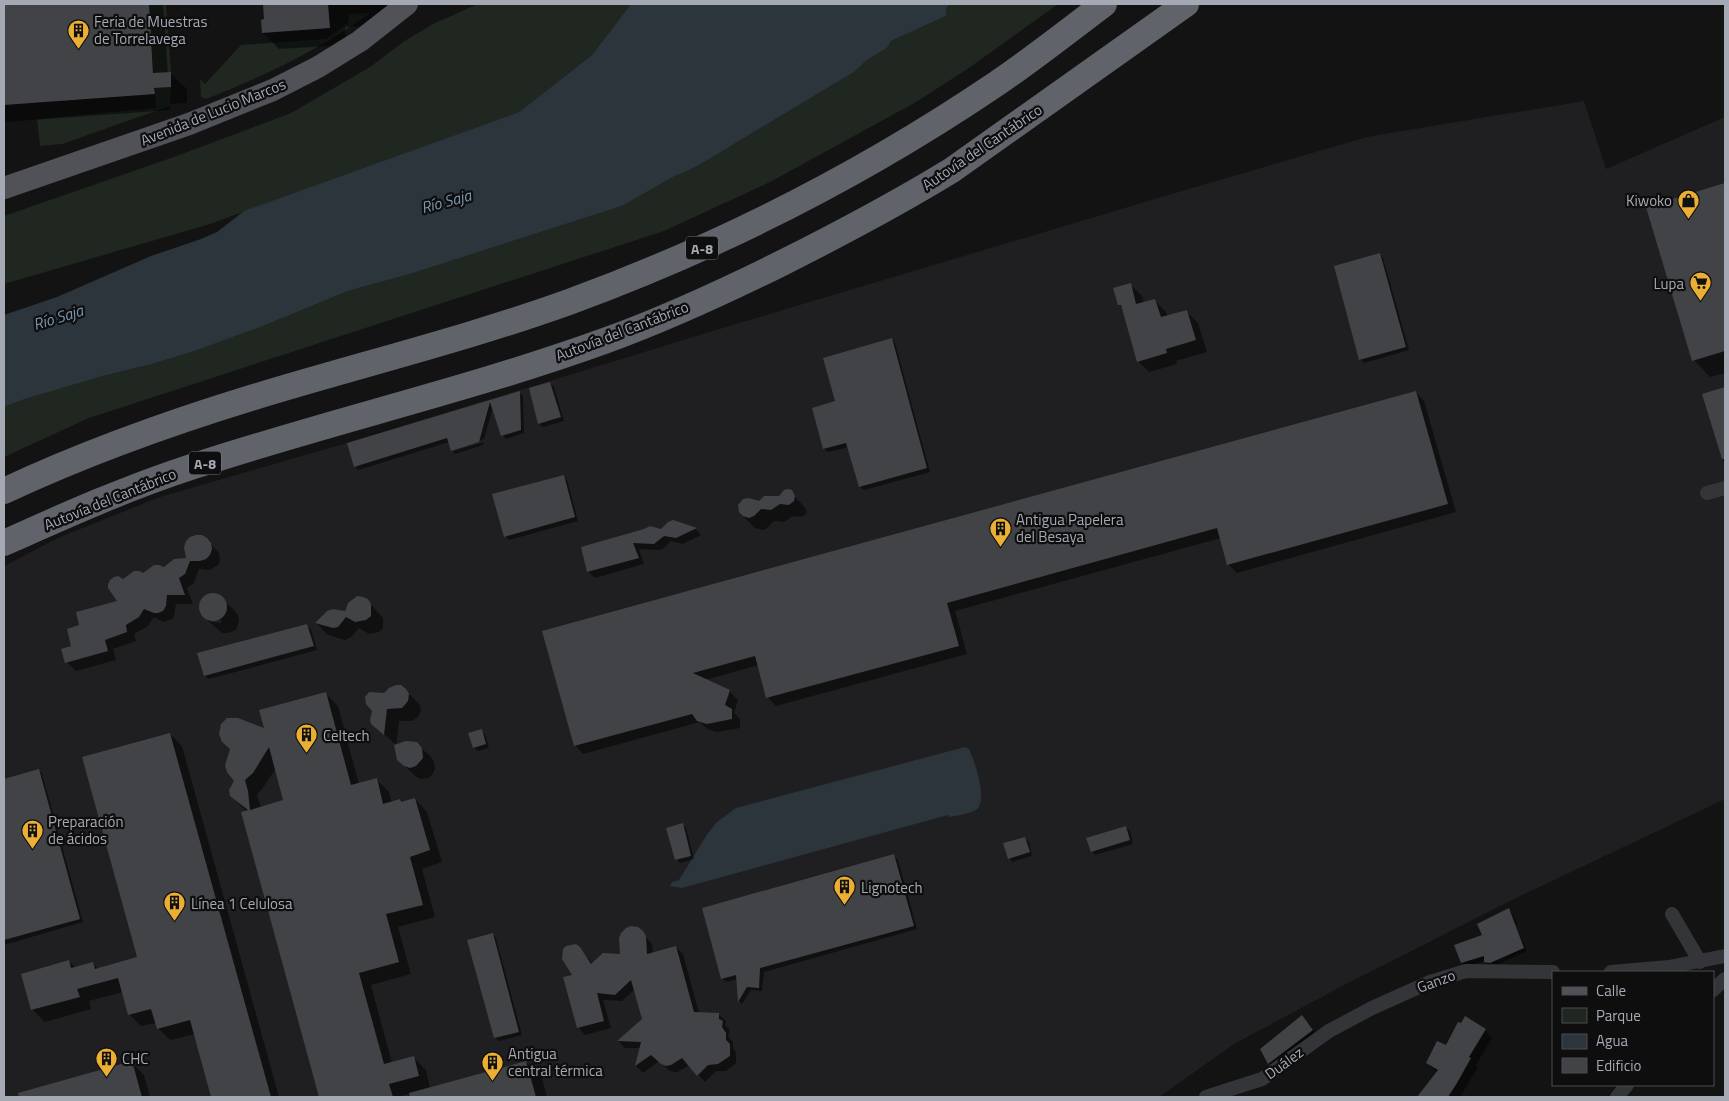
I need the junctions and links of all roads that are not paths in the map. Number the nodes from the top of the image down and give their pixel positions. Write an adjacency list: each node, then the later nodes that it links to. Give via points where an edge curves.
1 (407, 4): 6 (main road, Avenida de Lucio Marcos, via 360,41 273,90 188,124)
2 (1104, 4): 7 (highway, A-8, via 998,83 926,128 812,194 712,244 566,303)
3 (1186, 4): 5 (highway, Autovía del Cantábrico / A-8)
4 (1199, 4): 5 (highway)
5 (1149, 30): 12 (highway, Autovía del Cantábrico / A-8, via 920,190 835,237 708,298 634,330 558,356 193,466)
6 (4, 188)
7 (255, 397): 8 (highway, via 150,422); 10 (highway, A-8, via 144,432)
8 (4, 478)
9 (1725, 488): 11 (street)
10 (4, 491)
11 (1707, 493)
12 (4, 542)
13 (1672, 914): 15 (street)
14 (1725, 956): 15 (street)
15 (1700, 962): 16 (street)
16 (1688, 968): 17 (street)
17 (1630, 971)
18 (1552, 972): 21 (street, Ganzo, via 1466,970 1430,982)
19 (1725, 979): 20 (street)
20 (1714, 989)
21 (1329, 1031): 23 (street, Duález, via 1262,1079)
22 (1626, 1086): 24 (street)
23 (1206, 1097)
24 (1617, 1097)

